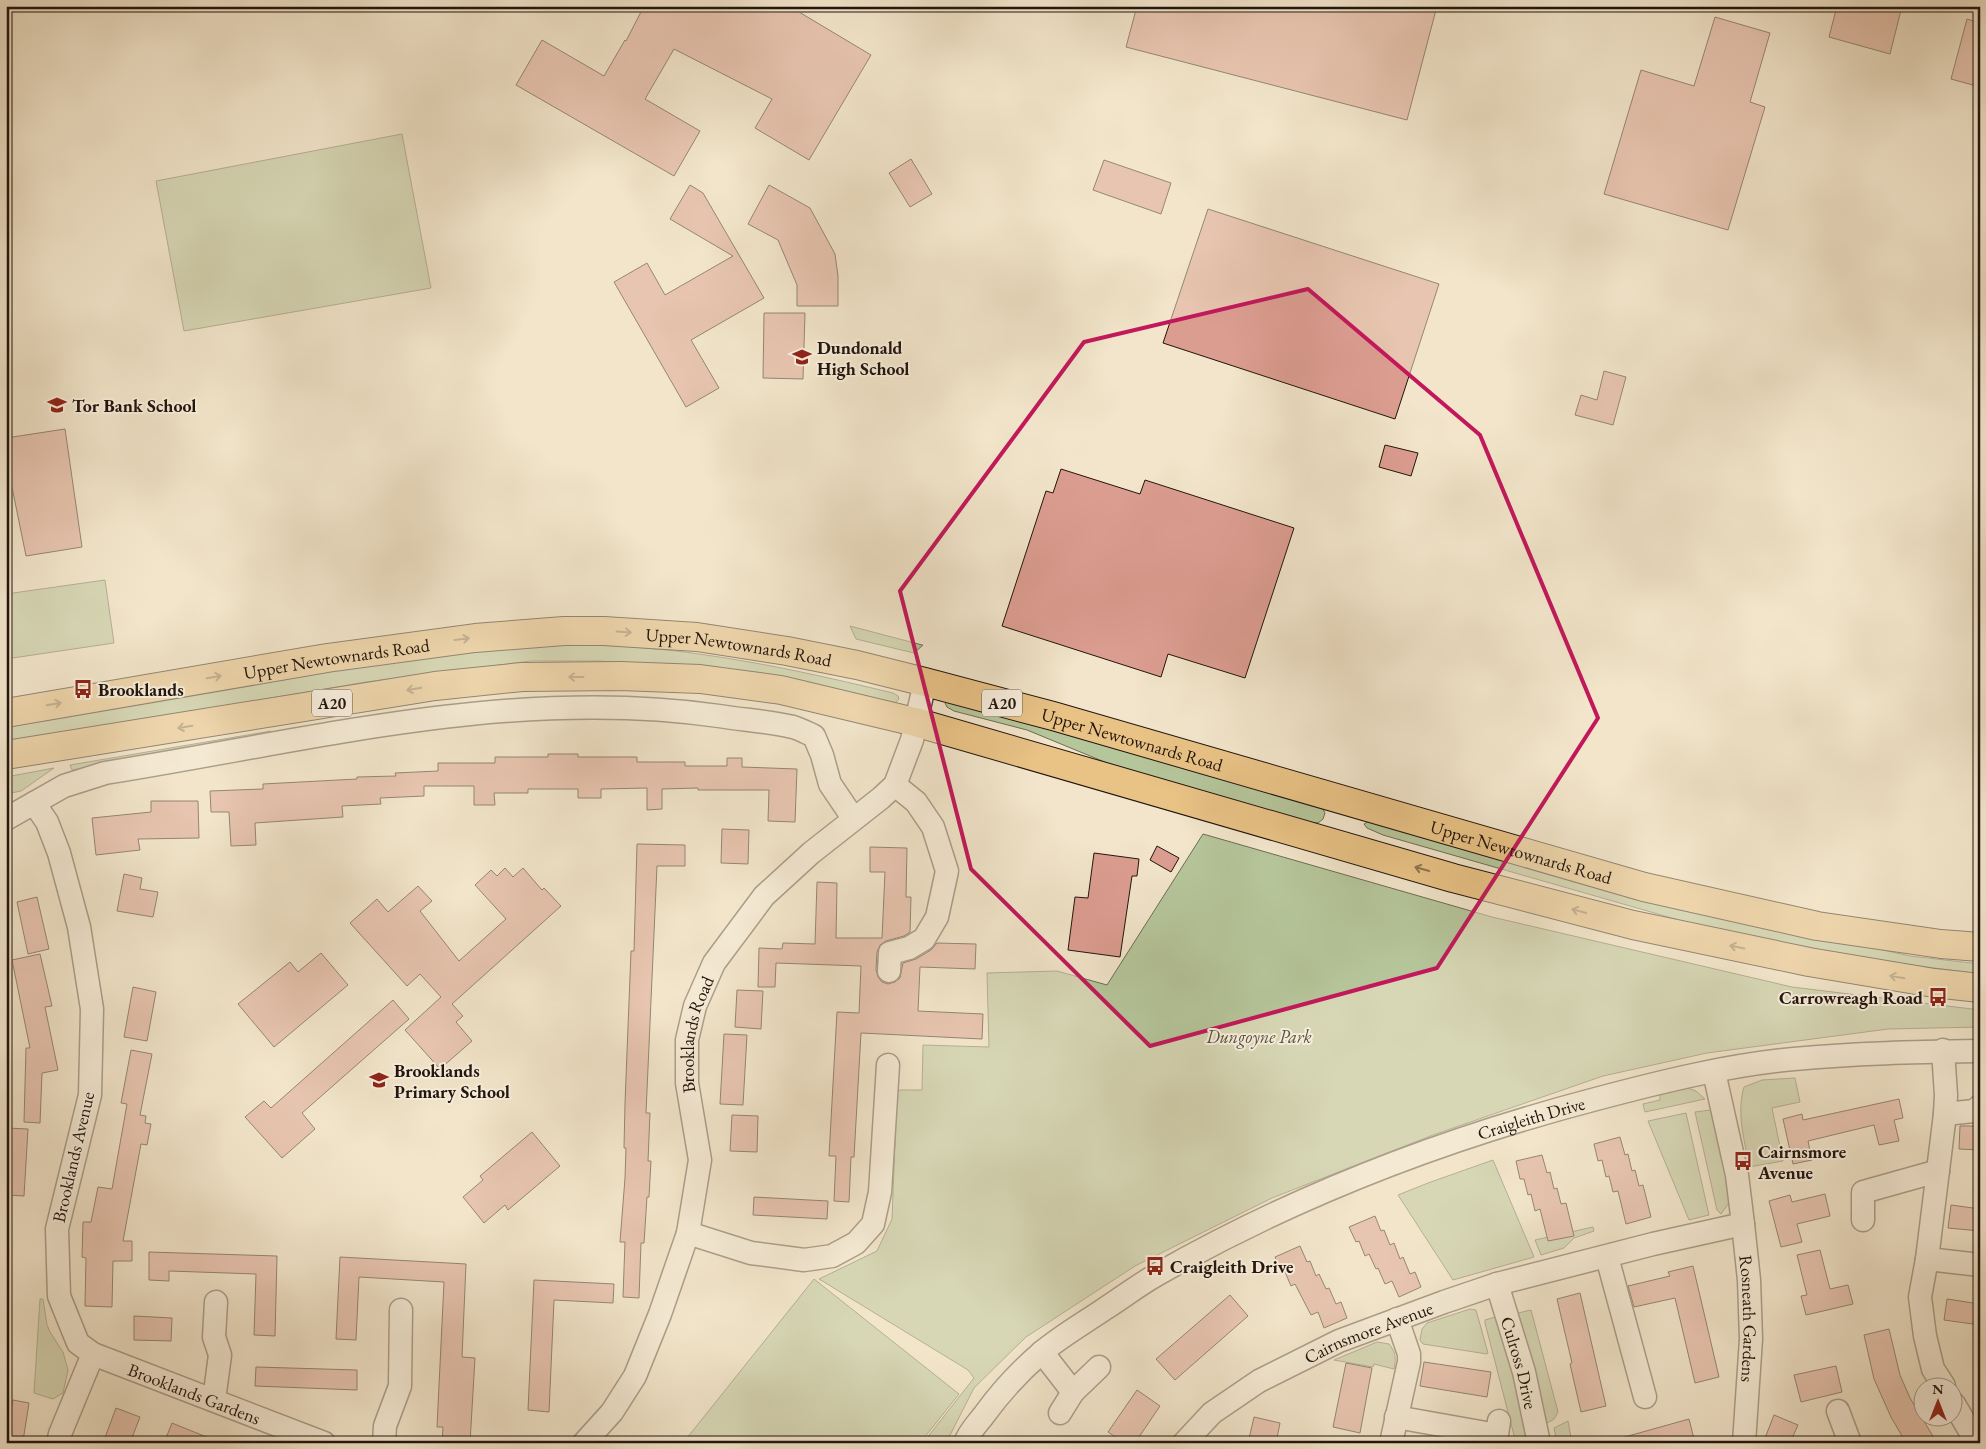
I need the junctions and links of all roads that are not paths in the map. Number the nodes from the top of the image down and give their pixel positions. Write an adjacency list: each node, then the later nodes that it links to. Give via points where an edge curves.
1 (925, 682): 2 (highway, Upper Newtownards Road / A20, one-way to 1, via 327,658 474,638 564,631 697,637 787,651); 3 (street, Brooklands Road); 9 (highway, Upper Newtownards Road / A20, via 1644,888 1817,926)
2 (6, 713)
3 (915, 722): 4 (highway, Upper Newtownards Road / A20, one-way to 4, via 781,690 700,679 522,677 435,686); 5 (street, Brooklands Road, via 912,740); 11 (highway, Upper Newtownards Road / A20, one-way to 3, via 1809,962 1633,925 1453,878)
4 (6, 755)
5 (895, 785): 7 (street, Brooklands Road); 10 (street, via 916,802 934,827 948,871 937,917 924,939 910,948 890,953)
6 (34, 803): 7 (street, via 64,786 105,773 400,722 520,710 624,708 692,712 794,727 814,736 830,784); 8 (street); 30 (street, Brooklands Avenue, via 47,822 59,853 79,927 92,1009 90,1095 56,1229 60,1296 78,1343)
7 (853, 818): 21 (street, Brooklands Road, via 764,896 714,963 695,1006 687,1040 687,1083 700,1160)
8 (6, 820)
9 (1980, 947)
10 (889, 971)
11 (1980, 988)
12 (1943, 1050): 13 (street, Craigleith Drive); 15 (street, Craigleith Drive, via 1794,1059); 17 (street)
13 (1980, 1051)
14 (888, 1065): 21 (street, via 880,1192 873,1224 856,1243 832,1256 804,1260 751,1253)
15 (1714, 1072): 20 (street, via 1737,1175); 29 (street, Craigleith Drive, via 1631,1090 1460,1139 1308,1198 1156,1275)
16 (1980, 1106): 17 (street, via 1974,1111)
17 (1945, 1114): 18 (street)
18 (1938, 1171): 19 (street, via 1863,1192); 23 (street)
19 (1863, 1220)
20 (1743, 1224): 22 (street, Cairnsmore Avenue); 49 (street, Rosneath Gardens, via 1751,1339)
21 (688, 1233): 44 (street, Brooklands Road, via 635,1376 612,1412)
22 (1607, 1257): 25 (street, Cairnsmore Avenue); 34 (street)
23 (1927, 1259): 24 (street); 32 (street, via 1920,1297 1925,1336)
24 (1980, 1265)
25 (1497, 1284): 28 (street, Cairnsmore Avenue); 48 (street, Culross Drive, via 1524,1372)
26 (216, 1302): 35 (street, via 214,1337 220,1355)
27 (401, 1310): 43 (street, via 400,1386 385,1426)
28 (1397, 1319): 38 (street, via 1409,1362); 46 (street, Cairnsmore Avenue, via 1339,1341 1260,1381 1212,1413)
29 (1042, 1352): 33 (street); 45 (street, Craigleith Drive, via 995,1400)
30 (94, 1354): 35 (street, Brooklands Gardens); 41 (street)
31 (1100, 1367): 33 (street)
32 (1938, 1376)
33 (1073, 1392): 37 (street)
34 (1645, 1397)
35 (214, 1400): 42 (street, Brooklands Gardens)
36 (1838, 1410): 50 (street)
37 (1060, 1414)
38 (1396, 1418): 39 (street, via 1497,1435); 47 (street)
39 (1499, 1421)
40 (1964, 1421): 51 (street)
41 (58, 1443)
42 (324, 1443)
43 (384, 1443)
44 (584, 1443)
45 (965, 1443)
46 (1184, 1443)
47 (1391, 1443)
48 (1539, 1443)
49 (1744, 1443)
50 (1850, 1443)
51 (1977, 1443)

